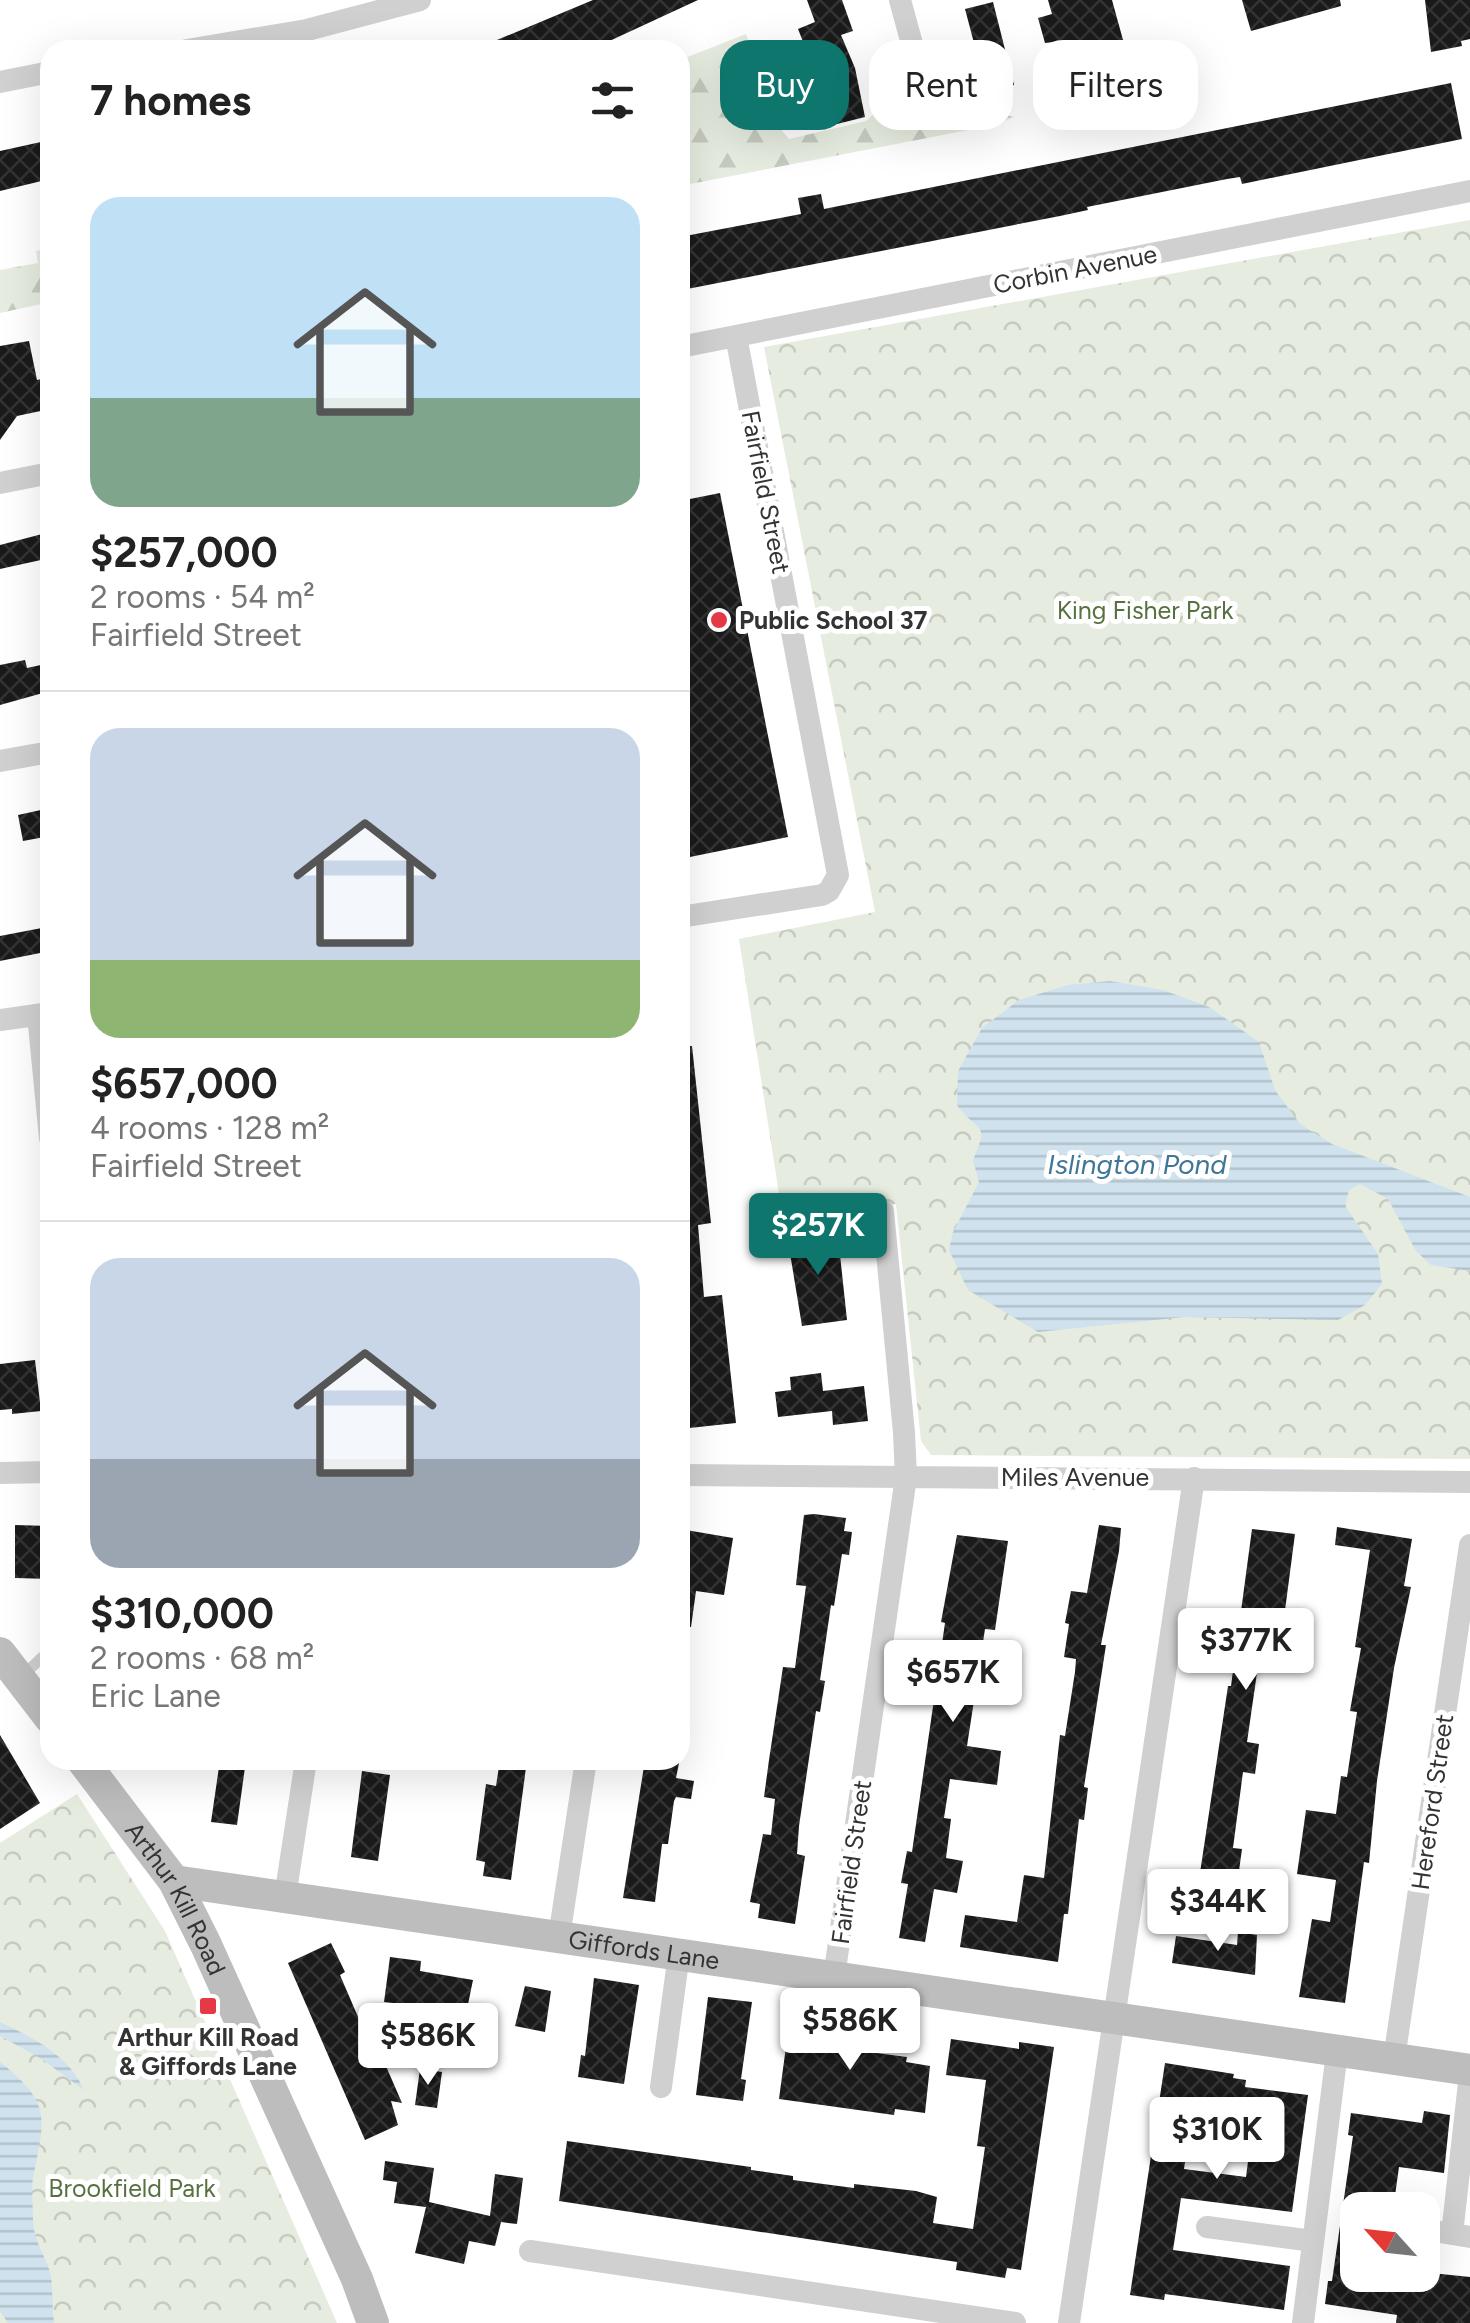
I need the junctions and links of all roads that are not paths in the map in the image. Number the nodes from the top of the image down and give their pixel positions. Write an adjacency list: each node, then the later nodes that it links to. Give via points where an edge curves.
1 (420, 0): 3 (street)
2 (900, 0): 4 (street)
3 (247, 40)
4 (911, 40)
5 (40, 74): 6 (street)
6 (0, 82)
7 (1470, 191): 8 (street, Corbin Avenue)
8 (736, 336): 9 (street, Corbin Avenue); 14 (street, Fairfield Street, via 838,866 835,884 822,896)
9 (690, 345)
10 (40, 475): 11 (street)
11 (0, 483)
12 (40, 754): 13 (street)
13 (0, 762)
14 (690, 916)
15 (40, 1015): 16 (street)
16 (0, 1020)
17 (883, 1211): 21 (street, Fairfield Street)
18 (40, 1472): 19 (street)
19 (0, 1473)
20 (690, 1475): 21 (street, Miles Avenue)
21 (906, 1477): 22 (street, Miles Avenue); 35 (street, Fairfield Street)
22 (1194, 1478): 23 (street, Miles Avenue); 36 (street)
23 (1470, 1482)
24 (1470, 1545): 38 (street, Hereford Street)
25 (40, 1654): 26 (lane)
26 (10, 1666): 27 (street)
27 (40, 1705)
28 (90, 1770): 31 (street, Arthur Kill Road)
29 (305, 1770): 32 (street)
30 (585, 1770): 33 (street)
31 (174, 1882): 32 (street, Giffords Lane); 45 (street, Arthur Kill Road)
32 (286, 1897): 33 (street, Giffords Lane)
33 (560, 1936): 34 (street, Giffords Lane)
34 (679, 1954): 35 (street, Giffords Lane); 40 (street)
35 (834, 1977): 36 (street, Giffords Lane)
36 (1114, 2018): 37 (street, Giffords Lane); 47 (street)
37 (1337, 2052): 38 (street, Giffords Lane); 43 (street)
38 (1394, 2059): 39 (street, Giffords Lane)
39 (1470, 2072): 42 (street)
40 (661, 2087)
41 (1207, 2227): 43 (street)
42 (1461, 2236)
43 (1313, 2241): 48 (street)
44 (530, 2251): 46 (street)
45 (373, 2323)
46 (1015, 2323)
47 (1070, 2323)
48 (1304, 2323)

